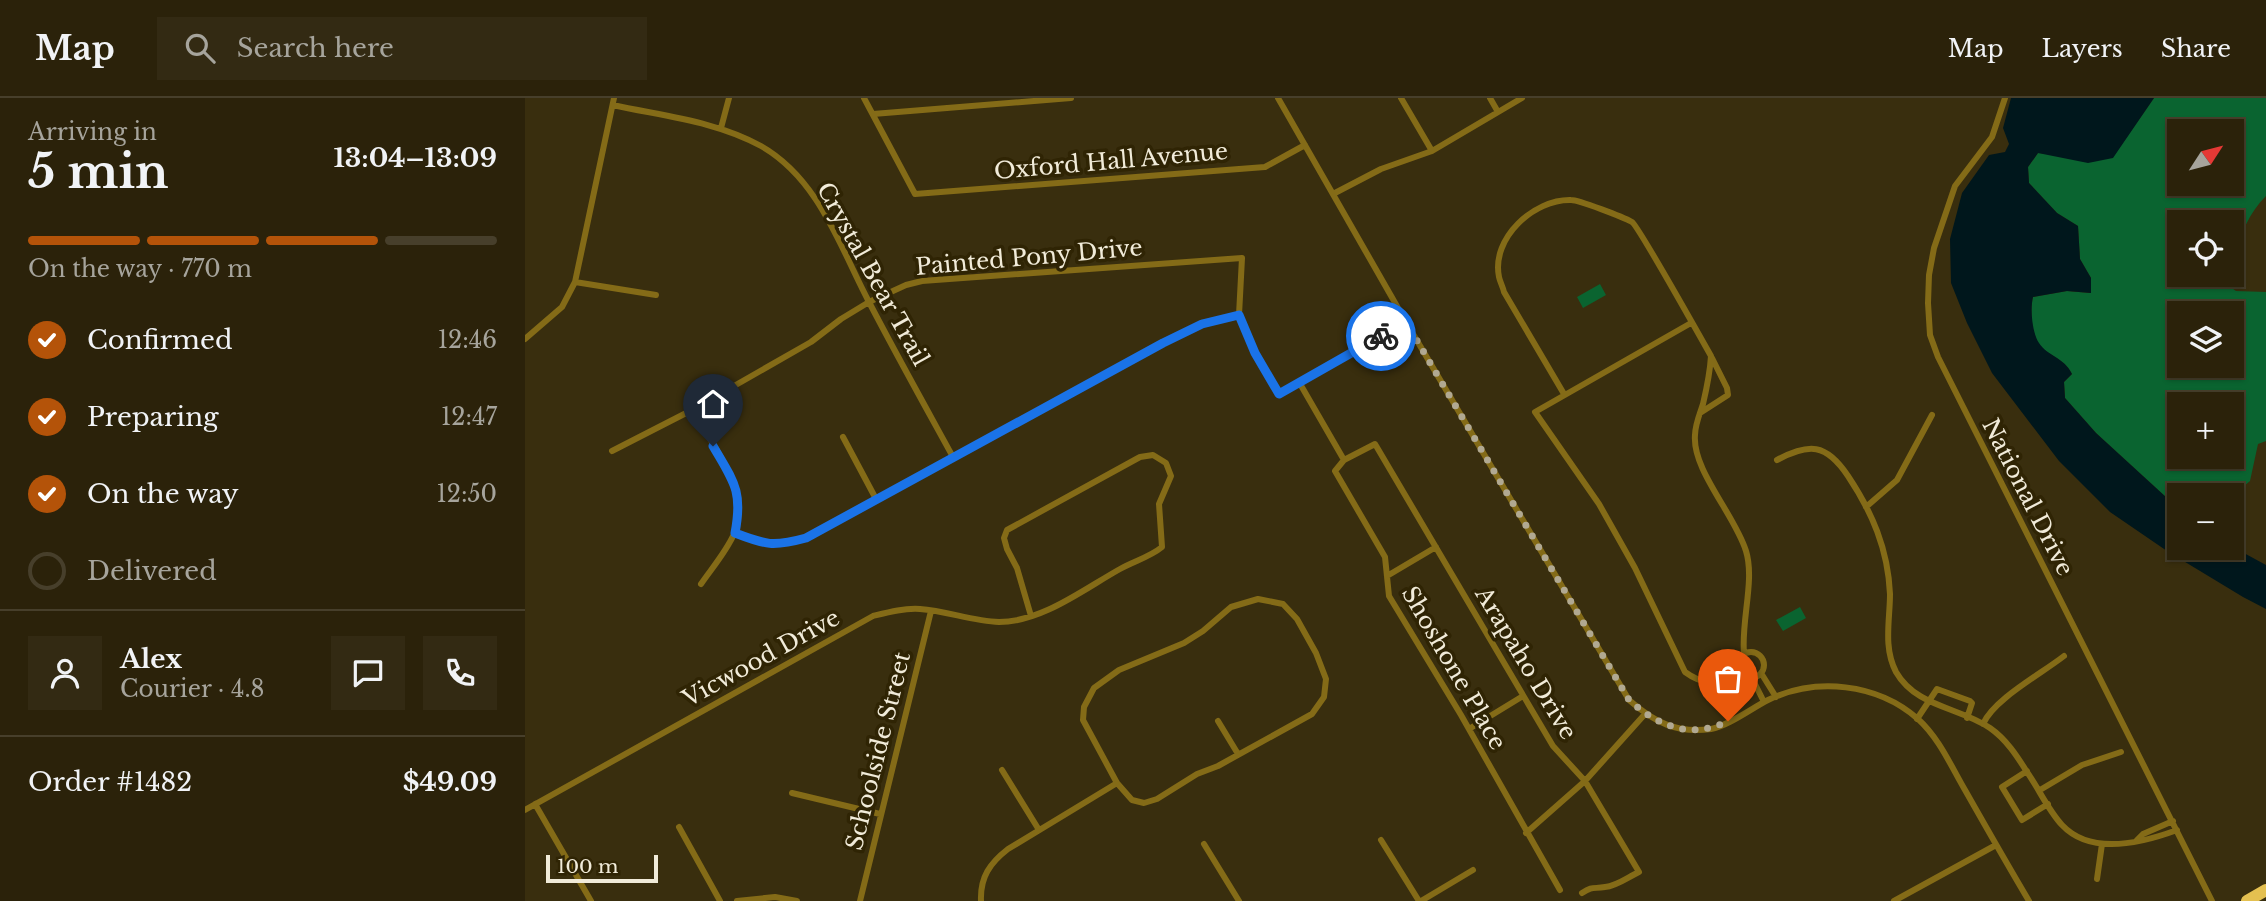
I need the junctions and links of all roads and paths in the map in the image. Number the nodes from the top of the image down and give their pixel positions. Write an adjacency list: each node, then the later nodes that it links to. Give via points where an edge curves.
1 (729, 98): 12 (street)
2 (864, 98): 11 (street)
3 (1071, 98): 11 (street)
4 (1278, 98): 13 (street)
5 (1401, 98): 14 (street)
6 (1490, 98): 10 (street)
7 (1522, 98): 10 (street)
8 (2005, 98): 69 (street, National Drive, via 1992,137 1955,186 1934,248 1929,275 1930,335)
9 (613, 102): 12 (street, Crystal Bear Trail); 16 (street)
10 (1498, 112): 14 (street)
11 (873, 114): 13 (street, Oxford Hall Avenue, via 915,194 1265,167)
12 (721, 128): 18 (street, Crystal Bear Trail, via 761,146 786,163 807,186)
13 (1305, 145): 15 (street)
14 (1432, 151): 15 (street, via 1381,169)
15 (1333, 194): 20 (street)
16 (575, 282): 17 (street); 22 (street, via 562,307)
17 (656, 295)
18 (869, 302): 19 (street, Painted Pony Drive, via 922,281 1242,257); 26 (street, Painted Pony Drive, via 811,342); 31 (street, Crystal Bear Trail)
19 (1239, 315): 24 (street, via 1279,394); 31 (street, via 1202,324 1163,343)
20 (1406, 322): 24 (street); 51 (street, via 1629,700)
21 (1691, 323): 23 (street); 25 (street); 25 (street, via 1634,223 1573,200 1533,211 1512,231 1499,261 1498,276)
22 (525, 339)
23 (1711, 356): 27 (street); 27 (street, via 1728,395)
24 (1299, 382): 32 (street)
25 (1564, 394): 44 (street, via 1535,412 1599,503 1685,672 1711,683)
26 (692, 410): 30 (street, Painted Pony Drive); 36 (street, via 734,483 740,508)
27 (1700, 413): 42 (street, via 1695,435 1698,461 1747,553)
28 (1932, 415): 35 (street, via 1897,480)
29 (843, 437): 34 (street)
30 (612, 451)
31 (953, 457): 34 (street)
32 (1344, 460): 37 (street, Arapaho Drive, via 1375,444); 38 (street, Shoshone Place, via 1335,471 1385,558)
33 (1777, 460): 35 (street, via 1814,447 1825,452 1842,467)
34 (876, 499): 36 (street, via 806,538 779,545)
35 (1866, 507): 49 (street, via 1883,544 1890,592 1888,651 1906,687)
36 (735, 533): 39 (street)
37 (1436, 547): 38 (street); 47 (street, Arapaho Drive)
38 (1387, 576): 56 (street, Shoshone Place, via 1389,596)
39 (701, 584)
40 (931, 611): 41 (street, Vicwood Drive, via 996,622); 65 (street, Vicwood Drive, via 900,609 873,616); 68 (street, Schoolside Street)
41 (1031, 615): 41 (street, Vicwood Drive, via 1007,549 1007,530 1140,457 1153,454 1166,463 1171,476 1159,504 1162,547)
42 (1744, 653): 44 (street); 45 (street, via 1755,652 1763,658)
43 (2064, 656): 55 (street, via 2001,701)
44 (1738, 671): 46 (street)
45 (1761, 673): 46 (street); 48 (street)
46 (1752, 678): 50 (street)
47 (1523, 696): 56 (street); 61 (street, Arapaho Drive, via 1553,746)
48 (1776, 696): 50 (street); 53 (street, via 1795,689 1842,685 1898,705)
49 (1930, 701): 52 (street); 52 (street, via 1937,689 1970,701); 53 (street)
50 (1765, 702): 51 (street, via 1713,729 1678,729)
51 (1645, 714): 61 (street)
52 (1967, 718): 55 (street)
53 (1917, 719): 78 (street, via 1939,744)
54 (1218, 721): 58 (street)
55 (1983, 724): 60 (street, via 2002,738)
56 (1469, 729): 73 (street, Shoshone Place)
57 (2121, 752): 63 (street, via 2081,765)
58 (1238, 754): 62 (street, via 1144,803 1132,800); 62 (street, via 1313,714 1324,697 1327,679 1316,653 1283,604 1258,599 1231,607 1184,643 1119,670 1094,688 1083,720)
59 (1002, 770): 71 (street)
60 (2027, 771): 63 (street); 66 (street, via 2002,787 2022,820)
61 (1585, 781): 73 (street); 83 (street, Arapaho Drive, via 1639,872)
62 (1117, 783): 71 (street)
63 (2040, 790): 66 (street)
64 (792, 793): 68 (street)
65 (535, 804): 67 (street, Vicwood Drive); 84 (street)
66 (2048, 804): 77 (street, via 2062,825 2078,837)
67 (525, 810)
68 (880, 814): 88 (street, Schoolside Street)
69 (2173, 821): 72 (street, National Drive); 75 (street)
70 (679, 827): 85 (street)
71 (1039, 830): 89 (street, via 995,860 986,872)
72 (2176, 830): 75 (street); 94 (street, National Drive)
73 (1526, 833): 81 (street, Shoshone Place)
74 (1381, 840): 91 (street)
75 (2137, 840): 77 (street)
76 (1204, 844): 90 (street)
77 (2102, 844): 80 (street)
78 (1996, 845): 92 (street); 93 (street)
79 (1473, 870): 91 (street)
80 (2097, 879)
81 (1560, 890)
82 (2266, 890): 95 (highway)
83 (1582, 893)
84 (591, 901)
85 (720, 901)
86 (737, 901): 87 (street, via 775,897)
87 (797, 901)
88 (860, 901)
89 (981, 901)
90 (1239, 901)
91 (1420, 901)
92 (1895, 901)
93 (2029, 901)
94 (2212, 901)
95 (2246, 901)

